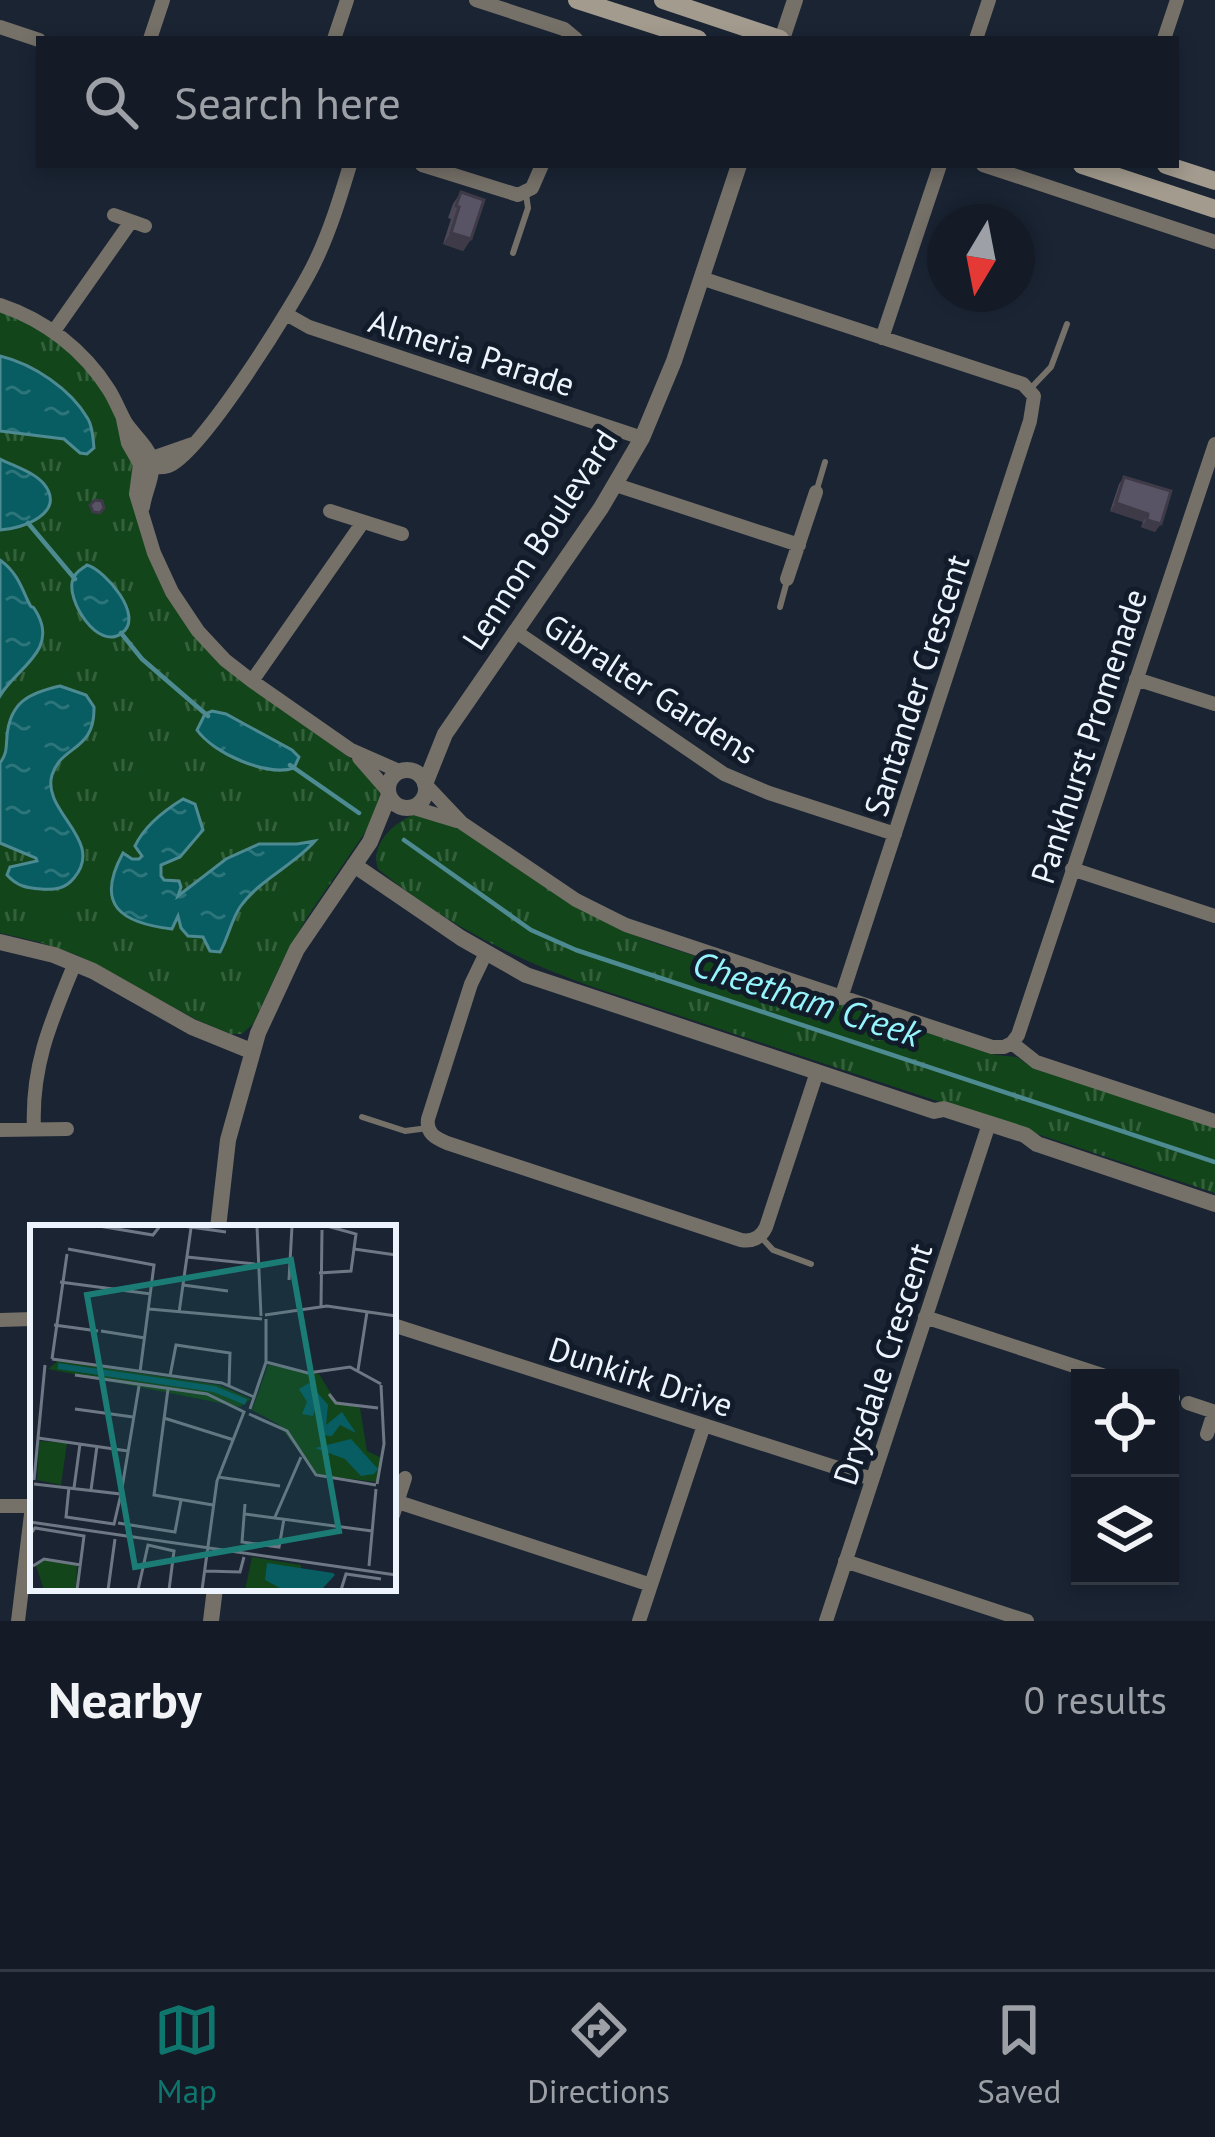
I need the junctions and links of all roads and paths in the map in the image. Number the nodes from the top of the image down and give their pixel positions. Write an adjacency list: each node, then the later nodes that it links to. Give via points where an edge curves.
1 (163, 0): 10 (street)
2 (347, 0): 11 (street)
3 (476, 0): 12 (street)
4 (577, 0): 13 (main road)
5 (663, 0): 14 (main road)
6 (795, 0): 15 (street)
7 (988, 0): 16 (street)
8 (1177, 0): 17 (street)
9 (0, 27): 18 (street)
10 (151, 36)
11 (335, 36)
12 (572, 36)
13 (689, 36)
14 (772, 36)
15 (782, 36)
16 (977, 36)
17 (1165, 36)
18 (36, 39)
19 (349, 168): 35 (street, via 325,239)
20 (431, 168): 28 (street)
21 (541, 168): 28 (street)
22 (738, 168): 33 (street, Lennon Boulevard)
23 (939, 168): 38 (street)
24 (992, 168): 31 (street)
25 (1091, 168): 29 (main road)
26 (1175, 168): 27 (main road)
27 (1215, 181)
28 (526, 193): 32 (lane)
29 (1215, 208)
30 (114, 215): 37 (street, via 137,224)
31 (1215, 242)
32 (513, 253)
33 (701, 278): 38 (street); 40 (street, Lennon Boulevard)
34 (0, 305): 37 (street)
35 (286, 314): 40 (street, Almeria Parade); 42 (street, via 197,442 175,463)
36 (1067, 325): 39 (lane, Santander Crescent, via 1051,367)
37 (54, 332): 42 (street, via 95,370 128,443)
38 (882, 338): 39 (street)
39 (1030, 389): 63 (street, Santander Crescent, via 1030,421)
40 (642, 438): 44 (street, Lennon Boulevard)
41 (1215, 444): 53 (street, Pankhurst Promenade)
42 (148, 462): 54 (street, via 136,494 160,570 210,645)
43 (826, 462): 45 (lane)
44 (616, 484): 49 (street); 52 (street, Lennon Boulevard)
45 (816, 492): 49 (street)
46 (330, 511): 47 (street)
47 (363, 522): 48 (street); 54 (street)
48 (402, 534)
49 (799, 545): 50 (street)
50 (787, 579): 51 (lane)
51 (780, 607)
52 (515, 632): 56 (street, Lennon Boulevard); 63 (street, Gibralter Gardens, via 724,774)
53 (1136, 679): 55 (street); 66 (street, Pankhurst Promenade)
54 (251, 681): 57 (street)
55 (1215, 704)
56 (446, 734): 58 (street, Lennon Boulevard); 59 (street, Lennon Boulevard)
57 (351, 750): 58 (street); 60 (street)
58 (402, 770): 59 (street); 60 (street)
59 (426, 784): 61 (street, via 423,800); 62 (street)
60 (388, 793): 61 (street); 64 (street)
61 (410, 808): 62 (street); 64 (street)
62 (462, 823): 71 (street, via 626,926)
63 (895, 834): 71 (street, Santander Crescent)
64 (370, 842): 65 (street)
65 (354, 865): 69 (street); 73 (street, via 297,949)
66 (1072, 869): 67 (street); 72 (street, Pankhurst Promenade)
67 (1215, 916)
68 (0, 942): 70 (street)
69 (486, 953): 74 (street, via 548,984); 77 (street)
70 (75, 963): 73 (street); 79 (street, via 40,1053)
71 (841, 998): 72 (street, via 992,1047)
72 (1012, 1043): 76 (street, via 1036,1062)
73 (251, 1051): 83 (street, via 228,1140)
74 (817, 1072): 78 (street); 84 (street)
75 (362, 1117): 77 (lane, via 405,1131)
76 (1215, 1121)
77 (428, 1128): 84 (street, via 447,1143 734,1238)
78 (987, 1128): 82 (street); 86 (street, Drysdale Crescent)
79 (34, 1129): 80 (street); 81 (street)
80 (68, 1129)
81 (0, 1130)
82 (1215, 1204)
83 (218, 1225)
84 (760, 1236): 85 (lane, via 773,1250)
85 (812, 1264)
86 (926, 1317): 90 (street); 96 (street, Drysdale Crescent)
87 (30, 1319): 88 (street)
88 (0, 1320)
89 (396, 1325): 93 (street, Dunkirk Drive)
90 (1084, 1369)
91 (1179, 1401): 92 (street)
92 (1215, 1412): 94 (street)
93 (704, 1425): 96 (street, Dunkirk Drive); 101 (street)
94 (1207, 1434)
95 (404, 1478): 97 (street)
96 (872, 1479): 100 (street, Drysdale Crescent)
97 (396, 1506)
98 (396, 1509): 101 (street)
99 (30, 1529): 103 (street)
100 (845, 1561): 106 (street, Drysdale Crescent); 107 (street)
101 (651, 1585): 105 (street)
102 (214, 1591): 104 (street)
103 (18, 1621)
104 (211, 1621)
105 (639, 1621)
106 (826, 1621)
107 (1027, 1621)

